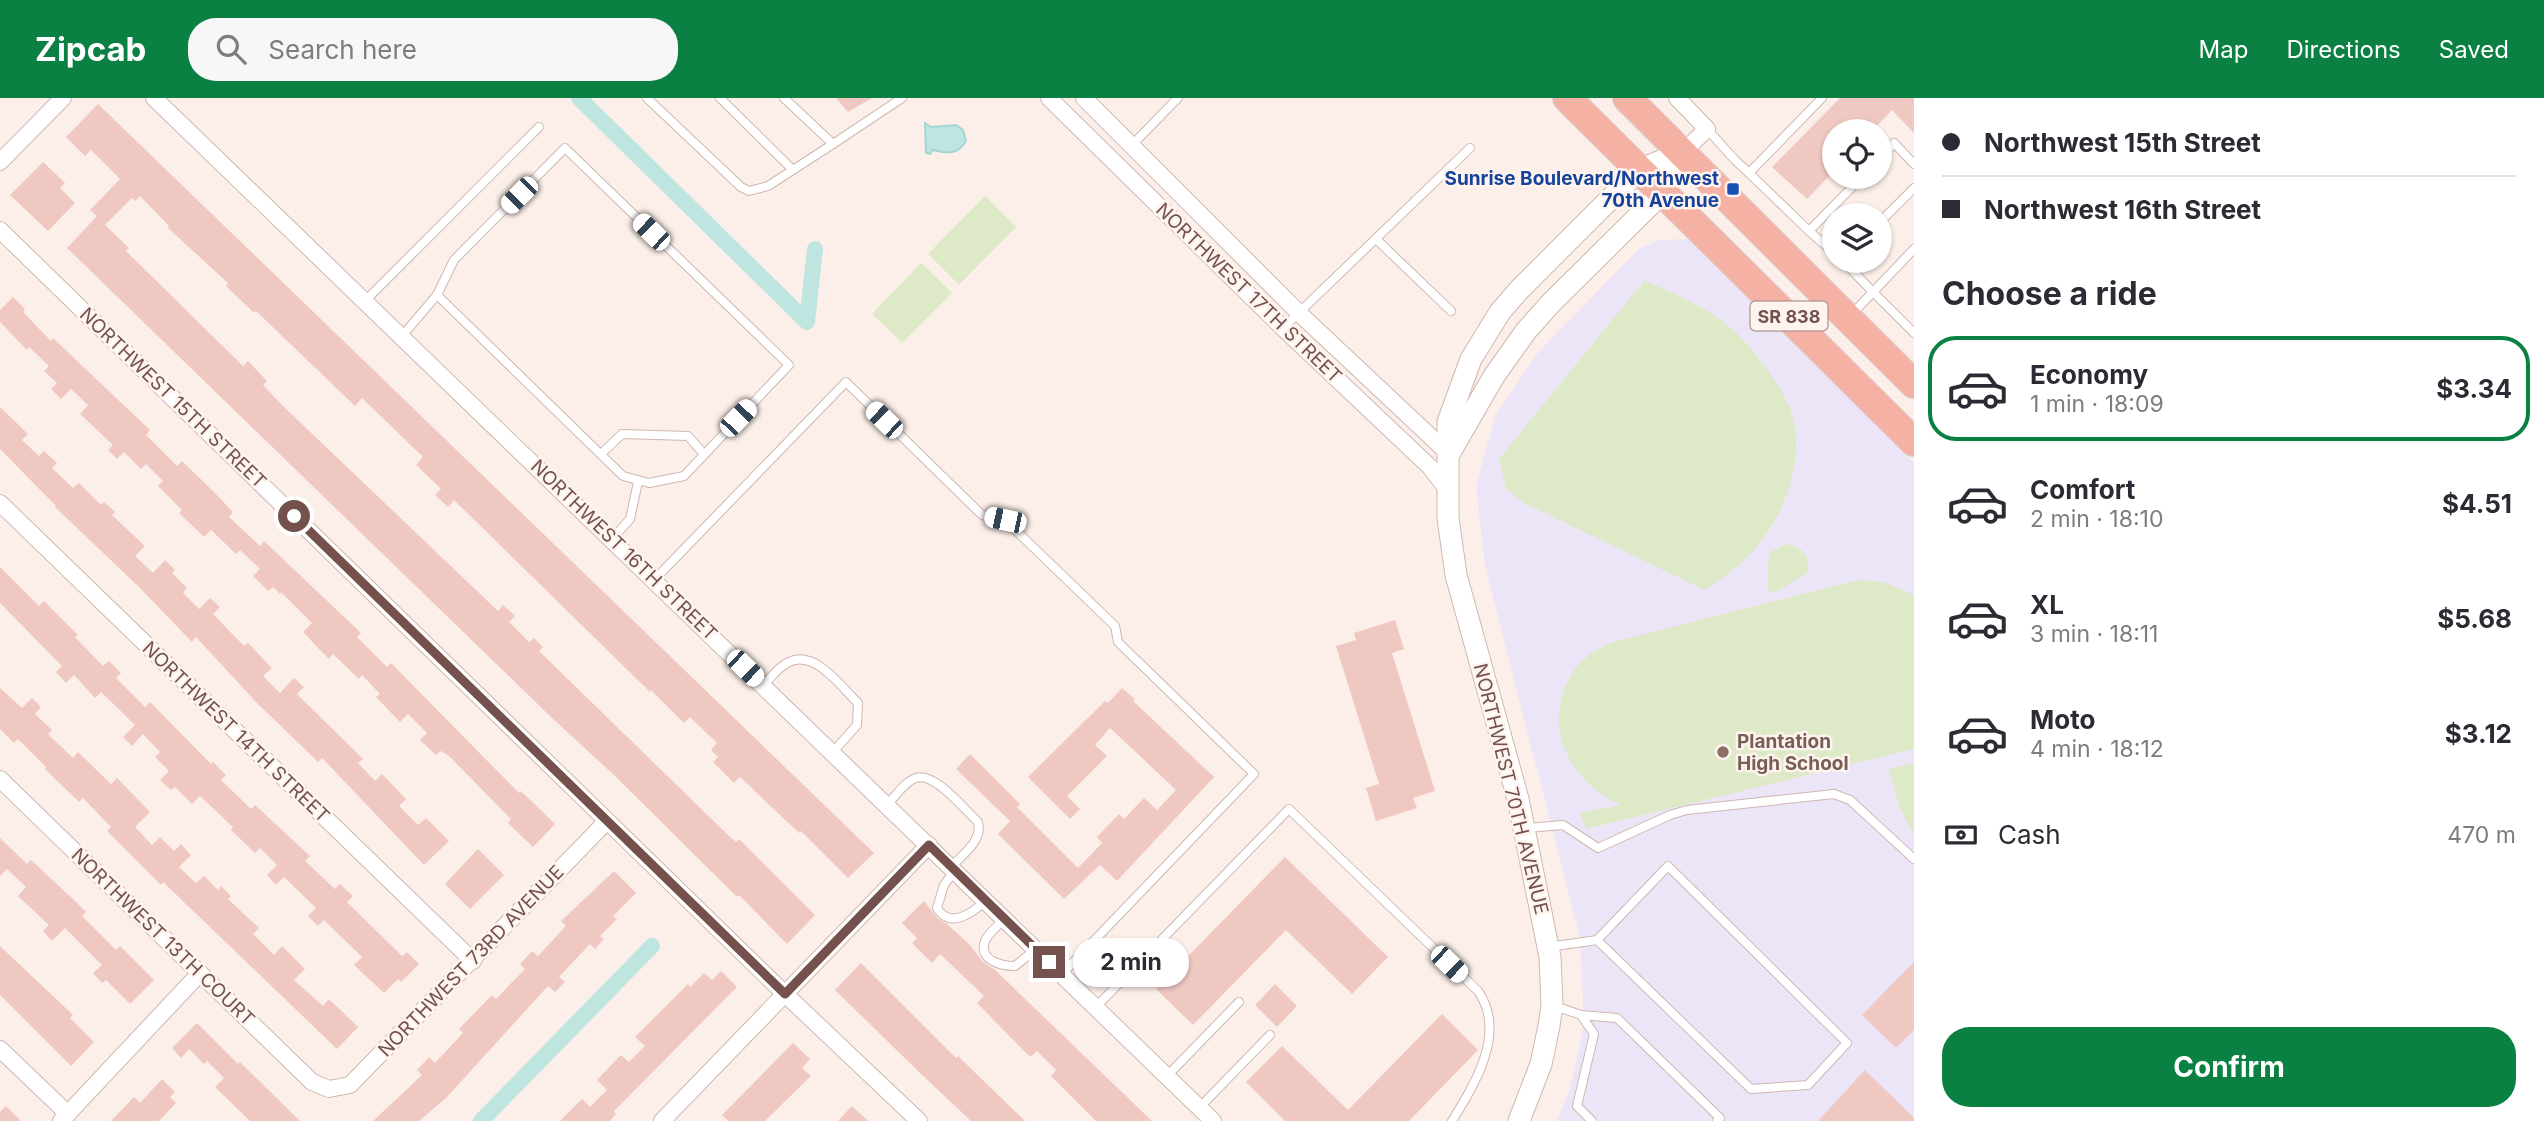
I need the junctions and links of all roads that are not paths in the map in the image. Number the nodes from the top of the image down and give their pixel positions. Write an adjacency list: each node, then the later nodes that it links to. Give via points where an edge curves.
1 (63, 98): 21 (street)
2 (154, 98): 38 (street, NORTHWEST 16TH STREET)
3 (647, 98): 23 (lane, via 749,191 760,190)
4 (720, 98): 23 (lane)
5 (784, 98): 16 (lane)
6 (902, 98): 16 (lane)
7 (1049, 98): 42 (street, NORTHWEST 17TH STREET)
8 (1084, 98): 17 (street, NORTHWEST 17TH STREET)
9 (1178, 98): 17 (lane)
10 (1567, 98): 24 (highway, SR 838)
11 (1627, 98): 20 (highway, SR 838)
12 (1677, 98): 15 (street)
13 (1822, 98): 25 (lane)
14 (538, 127): 38 (lane)
15 (1707, 128): 20 (street, NORTHWEST 70TH AVENUE); 25 (lane)
16 (833, 144): 23 (lane)
17 (1133, 144): 40 (street, NORTHWEST 17TH STREET)
18 (1892, 146): 22 (lane)
19 (1470, 148): 32 (lane)
20 (1683, 152): 24 (street, NORTHWEST 70TH AVENUE); 28 (street, NORTHWEST 70TH AVENUE); 41 (highway, SR 838)
21 (0, 162)
22 (1914, 164)
23 (793, 170)
24 (1639, 170): 28 (highway, SR 838); 49 (street, NORTHWEST 70TH AVENUE, via 1500,312 1471,359 1448,422)
25 (1749, 173): 31 (lane)
26 (1914, 188): 29 (lane)
27 (1850, 189): 31 (lane)
28 (1662, 193): 46 (highway, SR 838); 49 (street, NORTHWEST 70TH AVENUE, via 1526,331)
29 (1892, 210)
30 (0, 230): 59 (street, NORTHWEST 15TH STREET)
31 (1809, 231): 33 (lane)
32 (1376, 239): 39 (lane); 40 (lane)
33 (1822, 242)
34 (1914, 249): 36 (lane)
35 (1855, 273): 36 (lane)
36 (1873, 292): 41 (lane); 43 (lane)
37 (437, 295): 44 (lane); 47 (lane); 48 (lane, via 454,260 565,148 789,365)
38 (366, 300): 44 (street, NORTHWEST 16TH STREET)
39 (1451, 311)
40 (1299, 313): 42 (lane); 49 (street, NORTHWEST 17TH STREET)
41 (1848, 317): 45 (highway, SR 838)
42 (1283, 328): 51 (street, NORTHWEST 17TH STREET, via 1430,467)
43 (1914, 333)
44 (402, 336): 53 (street, NORTHWEST 16TH STREET)
45 (1914, 384)
46 (1914, 442)
47 (601, 454): 48 (lane, via 622,434 688,436); 50 (lane, via 623,476)
48 (704, 454): 50 (lane, via 684,476)
49 (1449, 454): 51 (street, NORTHWEST 70TH AVENUE)
50 (638, 482): 53 (lane, via 630,519)
51 (1447, 489): 60 (street, NORTHWEST 70TH AVENUE, via 1456,575)
52 (0, 503): 69 (street, NORTHWEST 14TH STREET)
53 (612, 540): 54 (street, NORTHWEST 16TH STREET)
54 (654, 580): 55 (street, NORTHWEST 16TH STREET); 71 (lane, via 846,382 982,515 1005,520 1115,626 1118,642 1254,774)
55 (763, 685): 56 (street, NORTHWEST 16TH STREET); 56 (lane, via 789,661 801,660 816,663 858,703 857,725)
56 (832, 752): 58 (street, NORTHWEST 16TH STREET)
57 (0, 779): 70 (street, NORTHWEST 13TH COURT)
58 (887, 805): 61 (street, NORTHWEST 16TH STREET); 63 (lane, via 914,778 935,780 978,822 980,830)
59 (607, 821): 69 (street, NORTHWEST 73RD AVENUE); 72 (street, NORTHWEST 15TH STREET)
60 (1524, 828): 62 (lane, via 1563,825 1598,848 1687,810 1834,794 1850,800); 67 (street, NORTHWEST 70TH AVENUE)
61 (929, 845): 63 (street, NORTHWEST 16TH STREET); 72 (street)
62 (1914, 859)
63 (953, 868): 64 (street, NORTHWEST 16TH STREET); 64 (lane, via 939,897 940,914 962,917)
64 (986, 901): 65 (street, NORTHWEST 16TH STREET)
65 (1005, 918): 68 (street, NORTHWEST 16TH STREET); 68 (lane, via 986,938 989,958 1015,966)
66 (1597, 940): 66 (lane, via 1751,1089 1808,1085 1847,1043 1668,866); 67 (lane)
67 (1548, 947): 74 (street, NORTHWEST 70TH AVENUE)
68 (1036, 949): 71 (street, NORTHWEST 16TH STREET)
69 (473, 961): 80 (street, NORTHWEST 73RD AVENUE, via 350,1085)
70 (200, 973): 80 (street, NORTHWEST 13TH COURT, via 312,1082); 82 (street)
71 (1062, 974): 75 (street, NORTHWEST 16TH STREET)
72 (785, 994): 83 (street); 84 (street, NORTHWEST 15TH STREET)
73 (1239, 1002): 79 (lane)
74 (1552, 1005): 76 (lane); 87 (street, NORTHWEST 70TH AVENUE, via 1541,1064)
75 (1096, 1007): 79 (street, NORTHWEST 16TH STREET); 86 (lane, via 1289,809 1484,1000 1491,1031 1478,1073)
76 (1581, 1015): 88 (lane, via 1594,1034 1577,1106); 89 (lane, via 1617,1018 1720,1118)
77 (1270, 1035): 81 (lane)
78 (0, 1049): 82 (street)
79 (1167, 1076): 81 (street, NORTHWEST 16TH STREET)
80 (329, 1089)
81 (1199, 1108): 85 (street, NORTHWEST 16TH STREET)
82 (65, 1118)
83 (662, 1121)
84 (919, 1121)
85 (1213, 1121)
86 (1452, 1121)
87 (1519, 1121)
88 (1592, 1121)
89 (1717, 1121)

